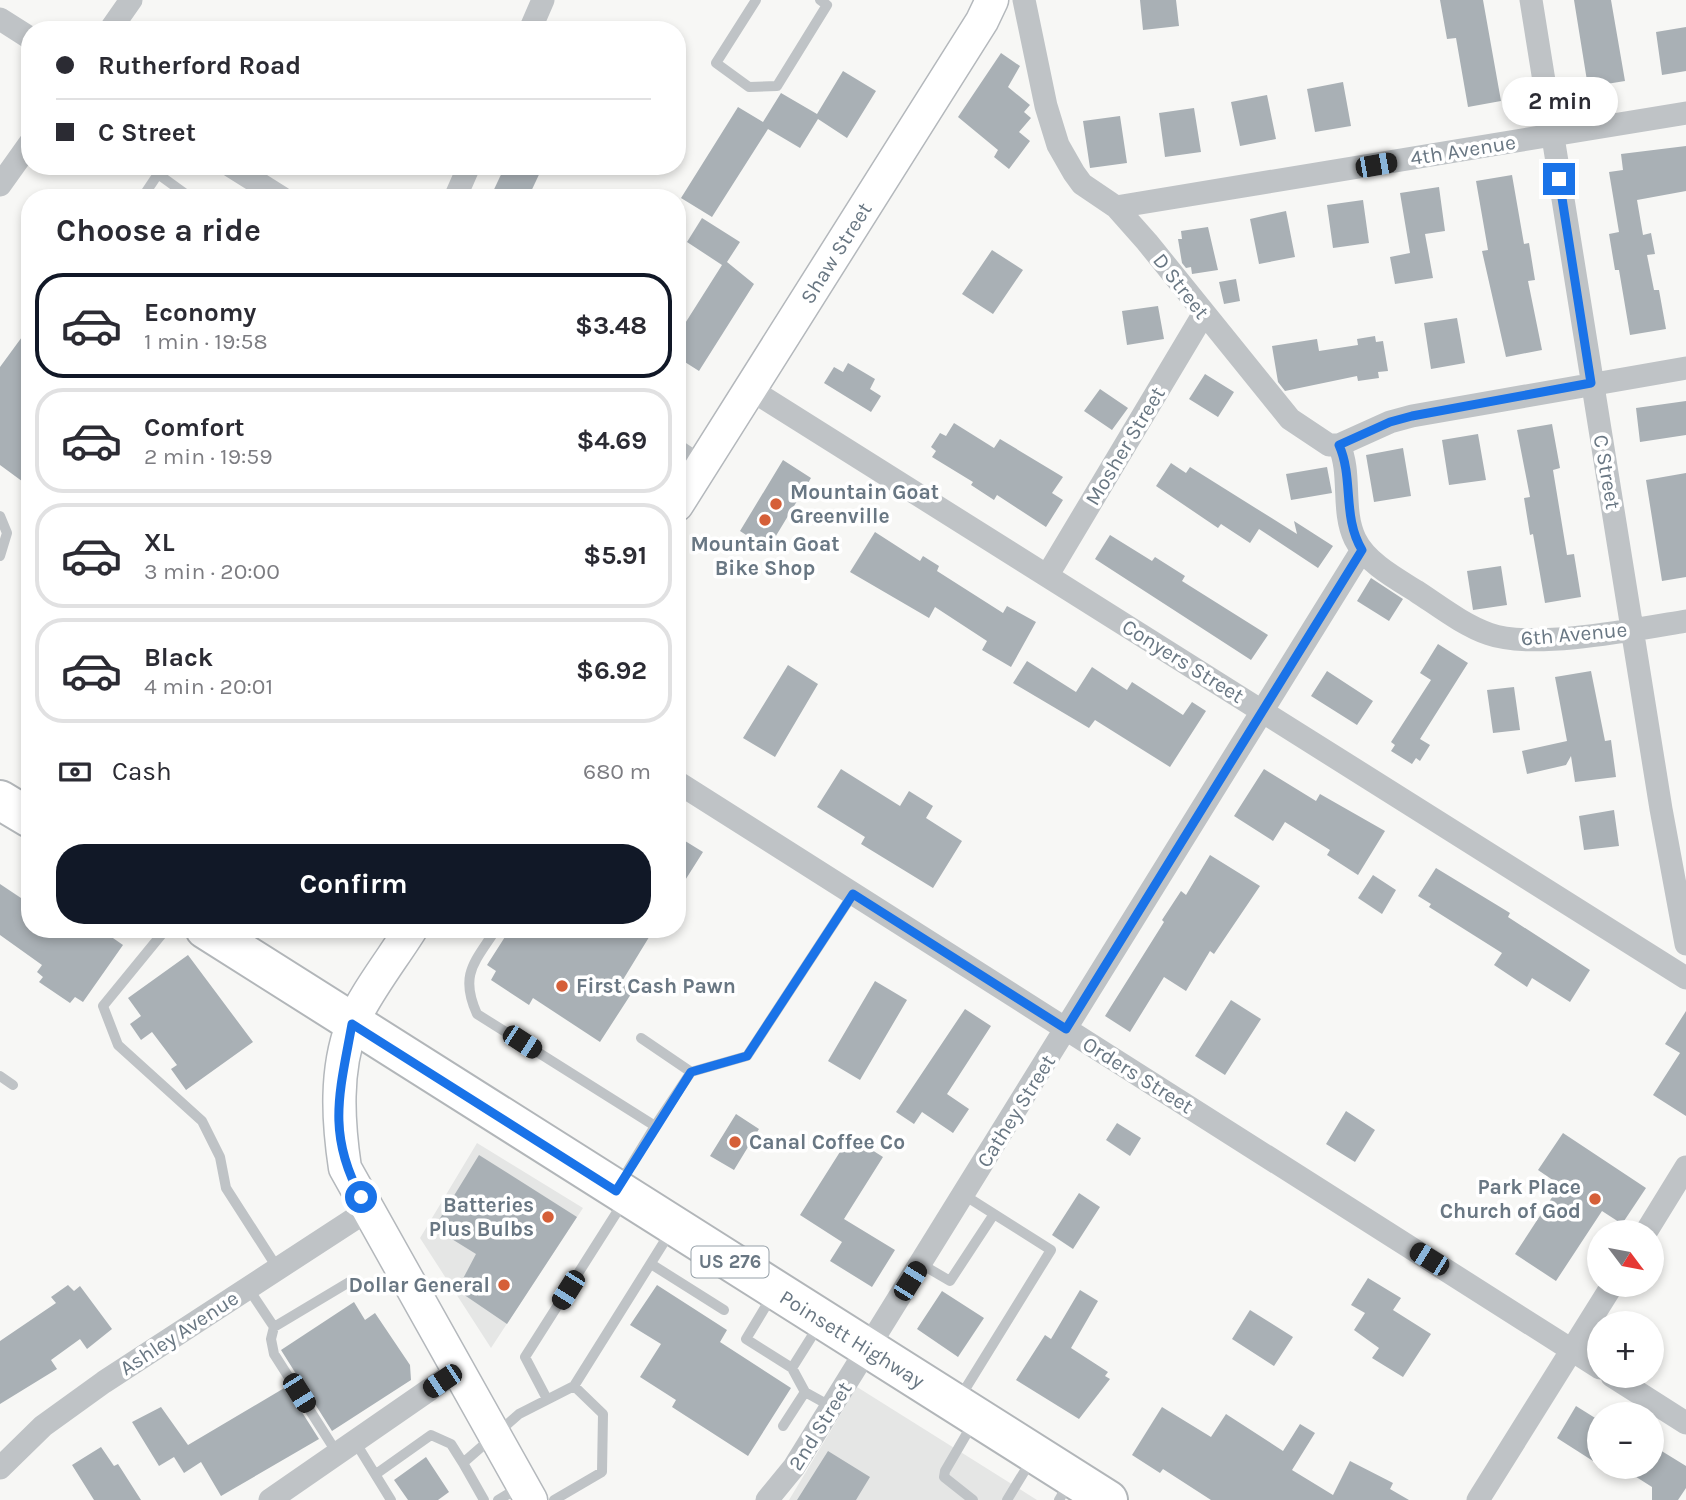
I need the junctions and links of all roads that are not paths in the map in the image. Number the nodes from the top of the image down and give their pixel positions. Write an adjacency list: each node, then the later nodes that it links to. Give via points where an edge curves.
1 (131, 0): 9 (street)
2 (543, 0): 10 (street)
3 (756, 0): 4 (lane, via 716,63 749,87 777,86 827,5)
4 (820, 0)
5 (992, 0): 24 (street, Shaw Street)
6 (1024, 0): 20 (street, D Street, via 1058,145 1082,184)
7 (1531, 0): 13 (street, C Street)
8 (0, 19): 11 (street)
9 (116, 21)
10 (534, 21)
11 (21, 32)
12 (1686, 113): 13 (street, 4th Avenue)
13 (1553, 135): 20 (street, 4th Avenue); 23 (street, C Street)
14 (21, 156): 17 (street)
15 (159, 175): 18 (lane)
16 (245, 175): 19 (street)
17 (0, 185)
18 (179, 189)
19 (267, 189)
20 (1116, 207): 21 (street, D Street)
21 (1203, 315): 25 (street, D Street, via 1290,419 1329,445); 30 (street, Mosher Street)
22 (1686, 368): 23 (street)
23 (1591, 383): 25 (street, via 1412,416); 32 (street, C Street)
24 (750, 389): 26 (street, Shaw Street); 30 (street, Conyers Street)
25 (1339, 445): 28 (street, via 1345,458 1351,527)
26 (689, 459)
27 (0, 516): 29 (lane, via 7,533)
28 (1362, 550): 32 (street, 6th Avenue, via 1392,576 1489,634 1527,640); 33 (street, Cathey Street)
29 (0, 556)
30 (1047, 576): 33 (street, Conyers Street)
31 (1686, 621): 32 (street, 6th Avenue)
32 (1633, 630): 37 (street, C Street)
33 (1264, 712): 44 (street, Conyers Street); 46 (street, Cathey Street)
34 (686, 788): 38 (street, Orders Street)
35 (0, 800): 36 (highway)
36 (21, 813)
37 (1680, 875): 43 (street, C Street)
38 (853, 894): 46 (street, Orders Street); 48 (lane, via 747,1056)
39 (159, 938): 61 (lane, via 103,1006 118,1045 202,1121 220,1157 226,1188)
40 (219, 938): 45 (highway, Poinsett Highway / US 276)
41 (405, 938): 45 (street)
42 (490, 938): 51 (lane, via 468,974 468,994 477,1014)
43 (1686, 944)
44 (1686, 978)
45 (352, 1024): 53 (highway, Poinsett Highway / US 276); 55 (street, via 338,1122 345,1168)
46 (1066, 1029): 54 (street, Cathey Street); 70 (street, Orders Street)
47 (641, 1038): 48 (lane)
48 (691, 1072): 51 (lane)
49 (0, 1076): 50 (lane)
50 (13, 1085)
51 (655, 1126): 53 (lane)
52 (1686, 1167): 57 (street)
53 (621, 1194): 58 (highway, Poinsett Highway / US 276); 77 (lane, via 525,1357)
54 (964, 1195): 56 (lane); 60 (street, Cathey Street)
55 (368, 1210): 61 (street, Ashley Avenue); 73 (street)
56 (994, 1214): 60 (lane, via 950,1281); 79 (lane, via 1051,1250)
57 (1653, 1220)
58 (674, 1227): 59 (lane); 64 (highway, Poinsett Highway / US 276)
59 (651, 1264): 66 (lane); 74 (lane)
60 (921, 1264): 69 (street, Cathey Street)
61 (278, 1269): 63 (street, Ashley Avenue)
62 (351, 1281): 68 (lane)
63 (248, 1288): 68 (lane); 86 (street, Ashley Avenue, via 43,1426)
64 (775, 1291): 67 (highway, Poinsett Highway / US 276); 72 (lane, via 746,1339)
65 (1605, 1297): 70 (street)
66 (724, 1310)
67 (822, 1320): 69 (highway, Poinsett Highway / US 276); 72 (lane)
68 (274, 1327): 83 (lane, via 274,1354)
69 (868, 1349): 78 (street, 2nd Street); 79 (highway, Poinsett Highway / US 276)
70 (1572, 1350): 71 (street, Orders Street); 98 (street)
71 (1587, 1360)
72 (792, 1368): 76 (lane)
73 (458, 1370): 82 (street); 83 (street)
74 (573, 1387): 77 (lane); 93 (lane, via 603,1413 602,1472)
75 (1631, 1388): 80 (street)
76 (805, 1392): 78 (lane); 81 (lane)
77 (547, 1399): 82 (lane, via 519,1414)
78 (832, 1407): 94 (street, 2nd Street)
79 (966, 1411): 84 (highway, Poinsett Highway / US 276); 95 (lane, via 944,1478)
80 (1686, 1423)
81 (783, 1426)
82 (495, 1436): 85 (lane); 89 (street)
83 (346, 1446): 87 (lane); 90 (street)
84 (1035, 1454): 88 (highway, Poinsett Highway / US 276); 96 (lane)
85 (463, 1463): 87 (lane, via 451,1444 432,1435); 92 (lane)
86 (0, 1468)
87 (376, 1474): 91 (lane)
88 (1066, 1489): 97 (highway, Poinsett Highway / US 276)
89 (517, 1495)
90 (270, 1500)
91 (391, 1500)
92 (484, 1500)
93 (554, 1500)
94 (767, 1500)
95 (973, 1500)
96 (1007, 1500)
97 (1108, 1500)
98 (1478, 1500)

